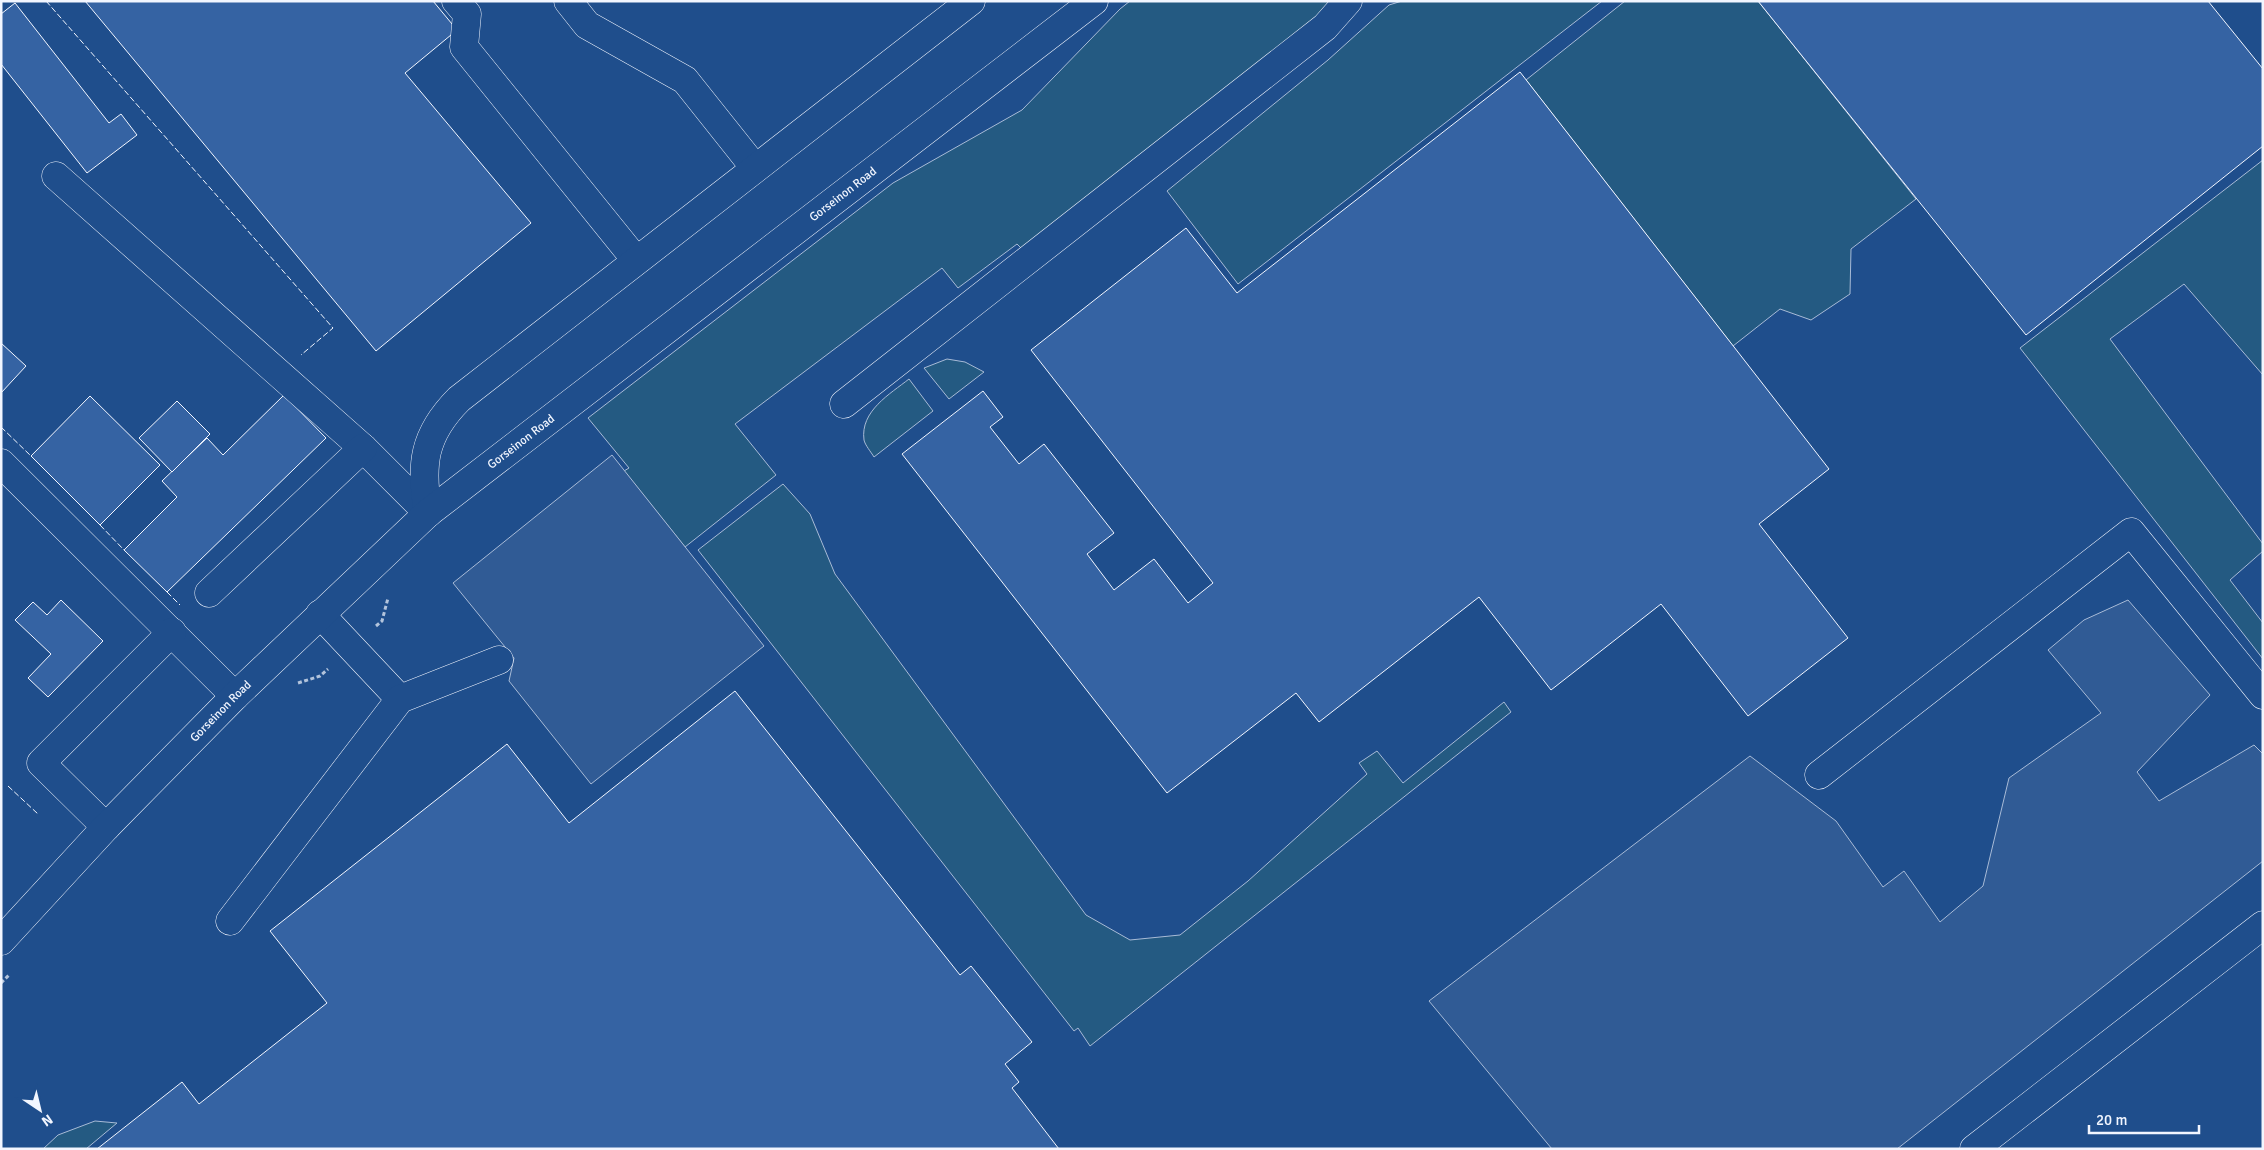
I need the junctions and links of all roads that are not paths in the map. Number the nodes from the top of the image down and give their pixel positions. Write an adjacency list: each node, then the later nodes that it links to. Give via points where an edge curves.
1 (456, 1): 8 (main road, via 467,14 464,47)
2 (568, 1): 6 (main road, via 587,25 685,80)
3 (971, 1): 6 (main road)
4 (1094, 1): 12 (main road, Gorseinon Road)
5 (1348, 1): 9 (main road, via 1325,27)
6 (755, 168): 8 (main road)
7 (56, 176): 10 (main road)
8 (636, 260): 12 (main road, via 482,379 444,414 429,441 426,455 423,485)
9 (844, 404)
10 (363, 448): 12 (main road); 13 (main road)
11 (1, 463): 15 (main road)
12 (428, 513): 14 (main road, Gorseinon Road)
13 (209, 593)
14 (320, 614): 18 (main road, Gorseinon Road); 19 (main road)
15 (172, 632): 18 (main road); 21 (main road, via 41,763)
16 (498, 660): 19 (main road)
17 (2263, 695): 20 (main road, via 2131,532)
18 (235, 696): 21 (main road, Gorseinon Road)
19 (400, 699): 22 (main road)
20 (1820, 775)
21 (106, 827): 24 (main road, Gorseinon Road)
22 (230, 921)
23 (2263, 925): 25 (main road)
24 (1, 941)
25 (1974, 1149)

